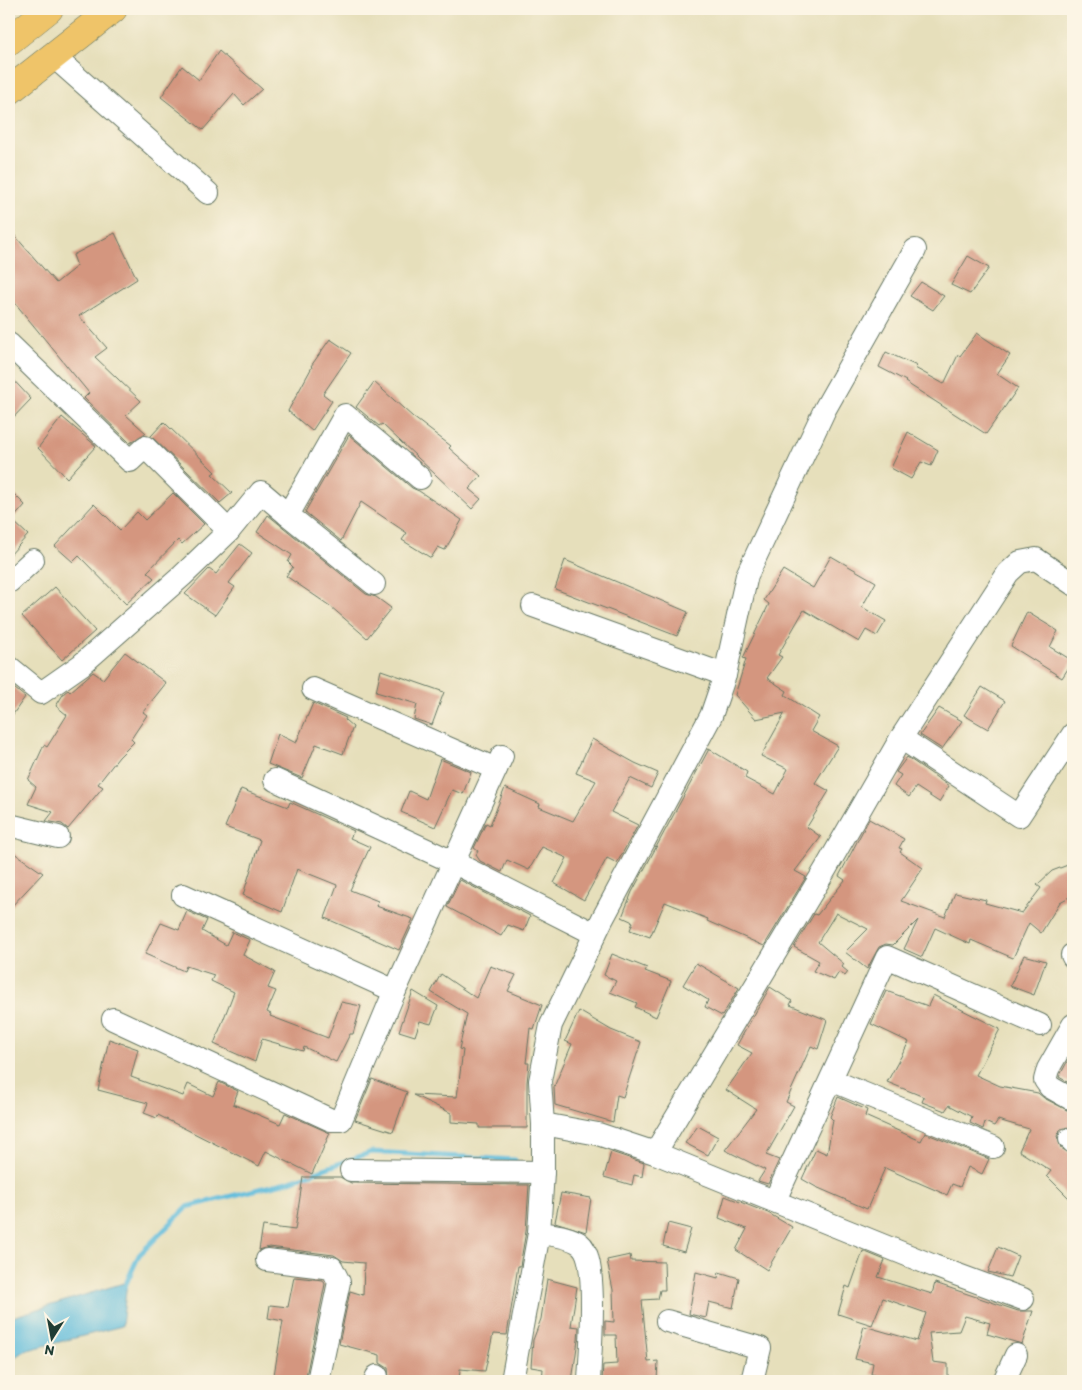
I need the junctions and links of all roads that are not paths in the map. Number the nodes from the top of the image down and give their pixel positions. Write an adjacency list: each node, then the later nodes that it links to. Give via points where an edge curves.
1 (49, 9): 3 (main road)
2 (113, 9): 4 (main road)
3 (9, 41)
4 (53, 56): 5 (main road); 6 (street)
5 (9, 91)
6 (208, 194)
7 (915, 250): 18 (street, via 825,409 747,575)
8 (9, 344): 11 (street, via 130,461 146,447)
9 (420, 478): 10 (street, via 345,415)
10 (288, 515): 11 (street, via 261,492); 14 (street)
11 (229, 531): 17 (street, via 81,665 42,693)
12 (33, 560): 13 (street)
13 (9, 582)
14 (374, 584)
15 (1073, 584): 21 (street, via 1036,559 1020,562 1008,573)
16 (533, 606): 18 (street)
17 (9, 667)
18 (725, 675): 27 (street, via 711,716)
19 (313, 689): 25 (street, via 499,762)
20 (1073, 734): 21 (street, via 1019,816)
21 (901, 738): 36 (street)
22 (276, 780): 25 (street)
23 (9, 825): 24 (street)
24 (58, 837)
25 (455, 862): 27 (street); 28 (street)
26 (183, 895): 28 (street)
27 (595, 934): 34 (street, via 551,1025 540,1081)
28 (395, 991): 29 (street, via 341,1120 331,1120)
29 (113, 1018)
30 (1040, 1025): 32 (street, via 887,957)
31 (1073, 1025): 33 (street, via 1045,1080 1050,1087)
32 (831, 1080): 35 (street); 39 (street)
33 (1073, 1100)
34 (543, 1124): 36 (street, via 598,1134); 38 (street)
35 (993, 1147)
36 (655, 1153): 39 (street)
37 (351, 1170): 38 (street)
38 (543, 1172): 40 (street)
39 (776, 1200): 42 (street)
40 (539, 1233): 46 (street); 47 (street, via 561,1236 581,1244 590,1260)
41 (267, 1260): 45 (street, via 332,1268 340,1282)
42 (1023, 1299)
43 (667, 1321): 48 (street, via 760,1348)
44 (1016, 1356): 49 (street)
45 (318, 1381)
46 (512, 1381)
47 (589, 1381)
48 (752, 1381)
49 (1004, 1381)

